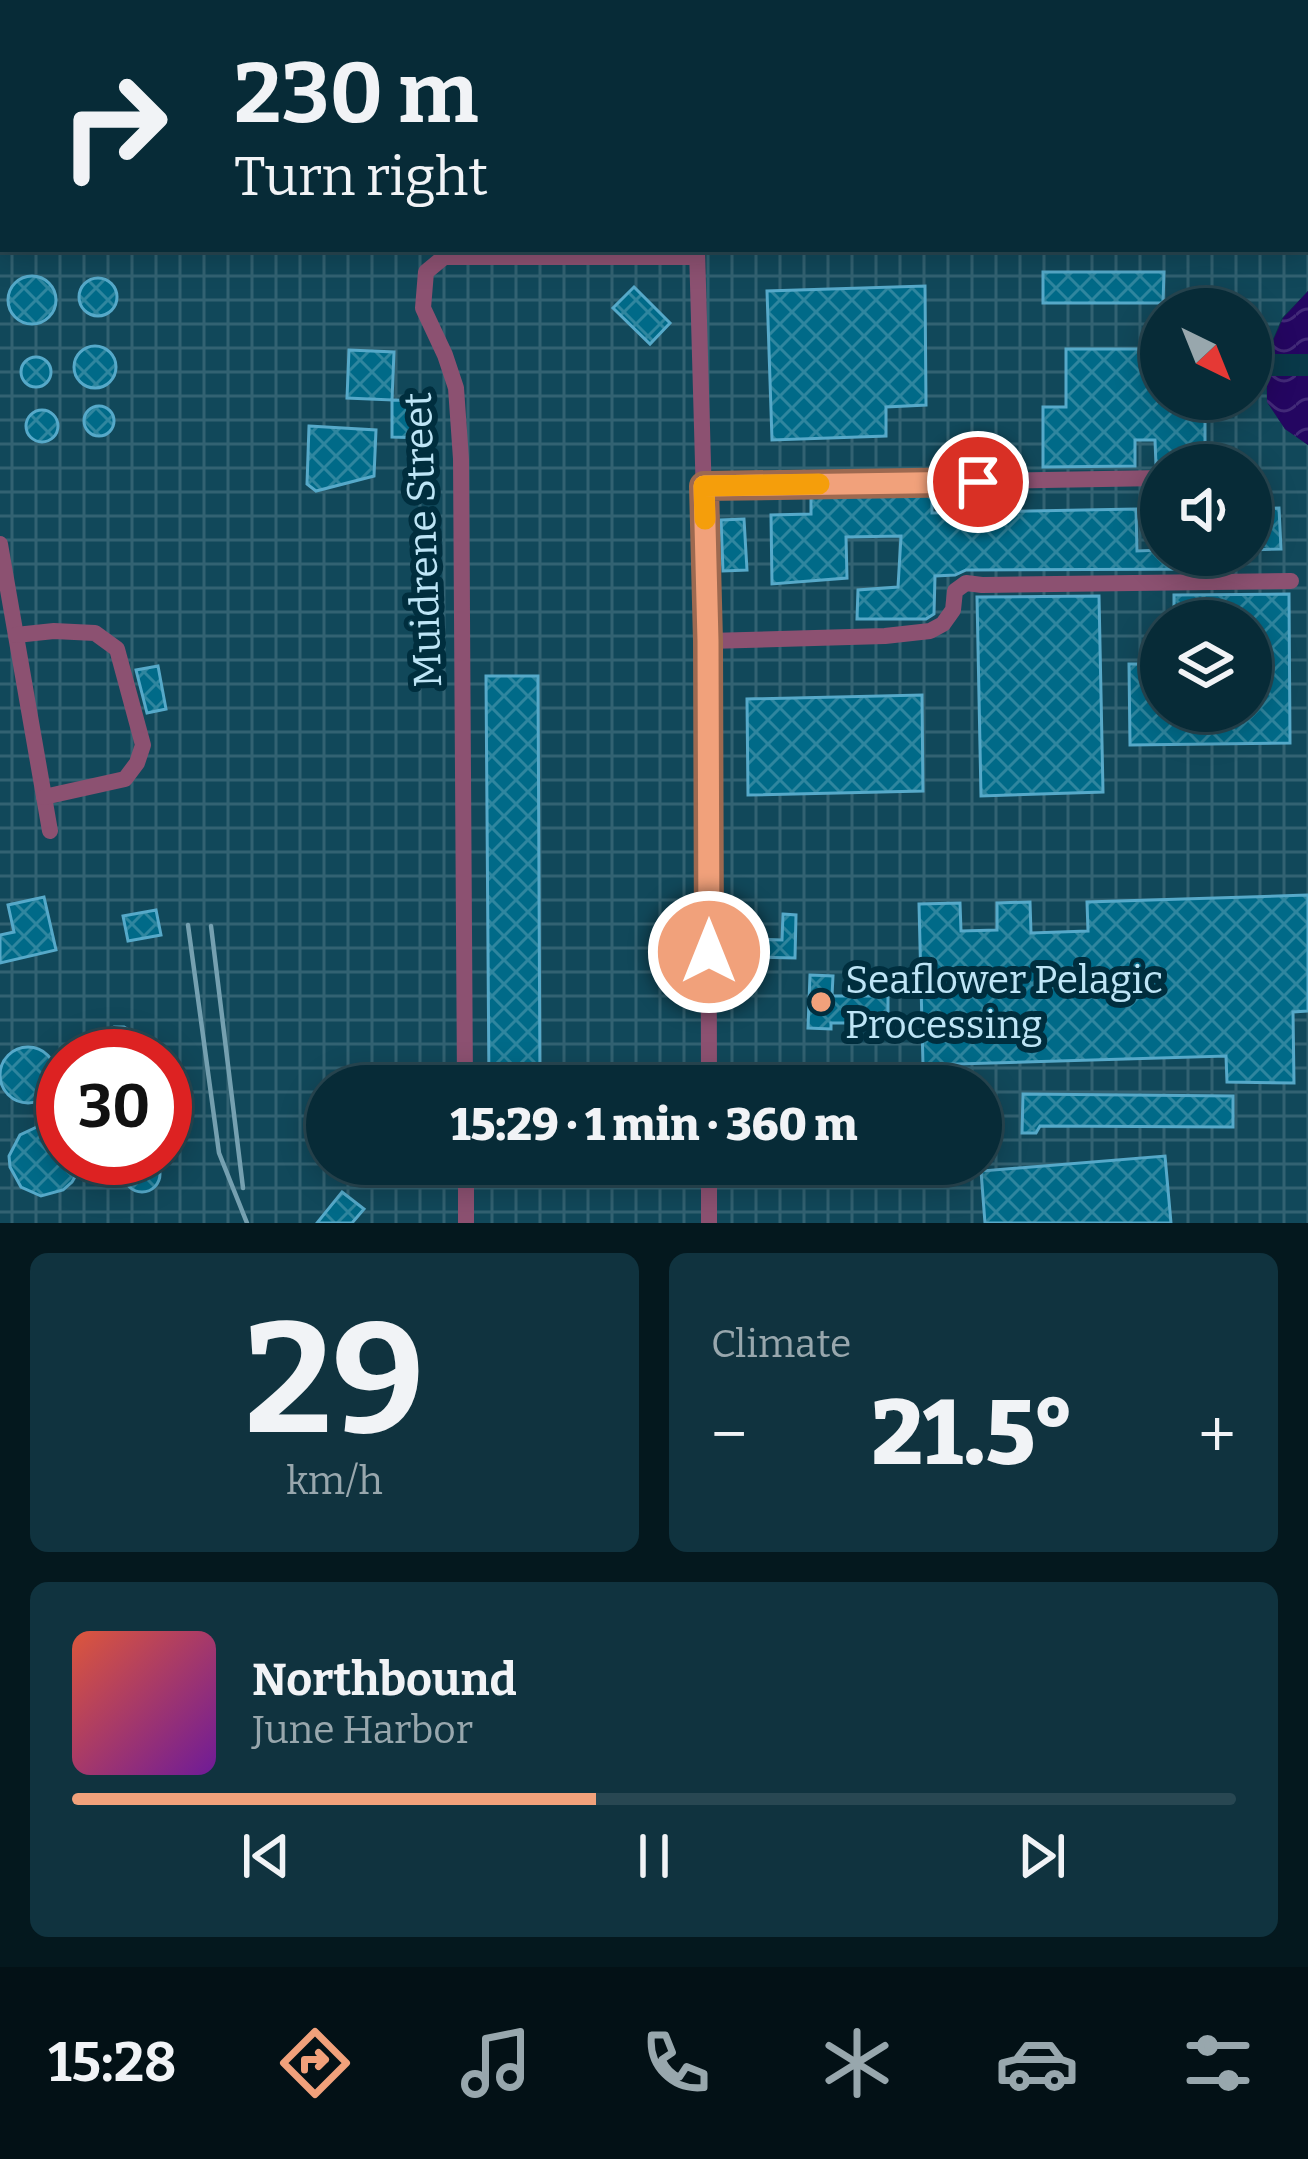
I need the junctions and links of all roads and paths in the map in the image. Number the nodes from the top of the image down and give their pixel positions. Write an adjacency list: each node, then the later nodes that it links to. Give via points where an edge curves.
1 (697, 253): 3 (street); 10 (street, Muidrene Street, via 444,256 427,272 424,308 455,388 461,459)
2 (1140, 478): 3 (street)
3 (704, 486): 7 (street)
4 (0, 544): 6 (street)
5 (1291, 581): 7 (street, via 966,583 930,632)
6 (16, 635): 8 (street); 8 (street, via 95,633 117,649 143,745 125,779)
7 (708, 641): 11 (street)
8 (44, 797): 9 (street)
9 (50, 831)
10 (465, 1065)
11 (709, 1065)
12 (466, 1185): 14 (street)
13 (709, 1185): 15 (street)
14 (466, 1223)
15 (710, 1223)

